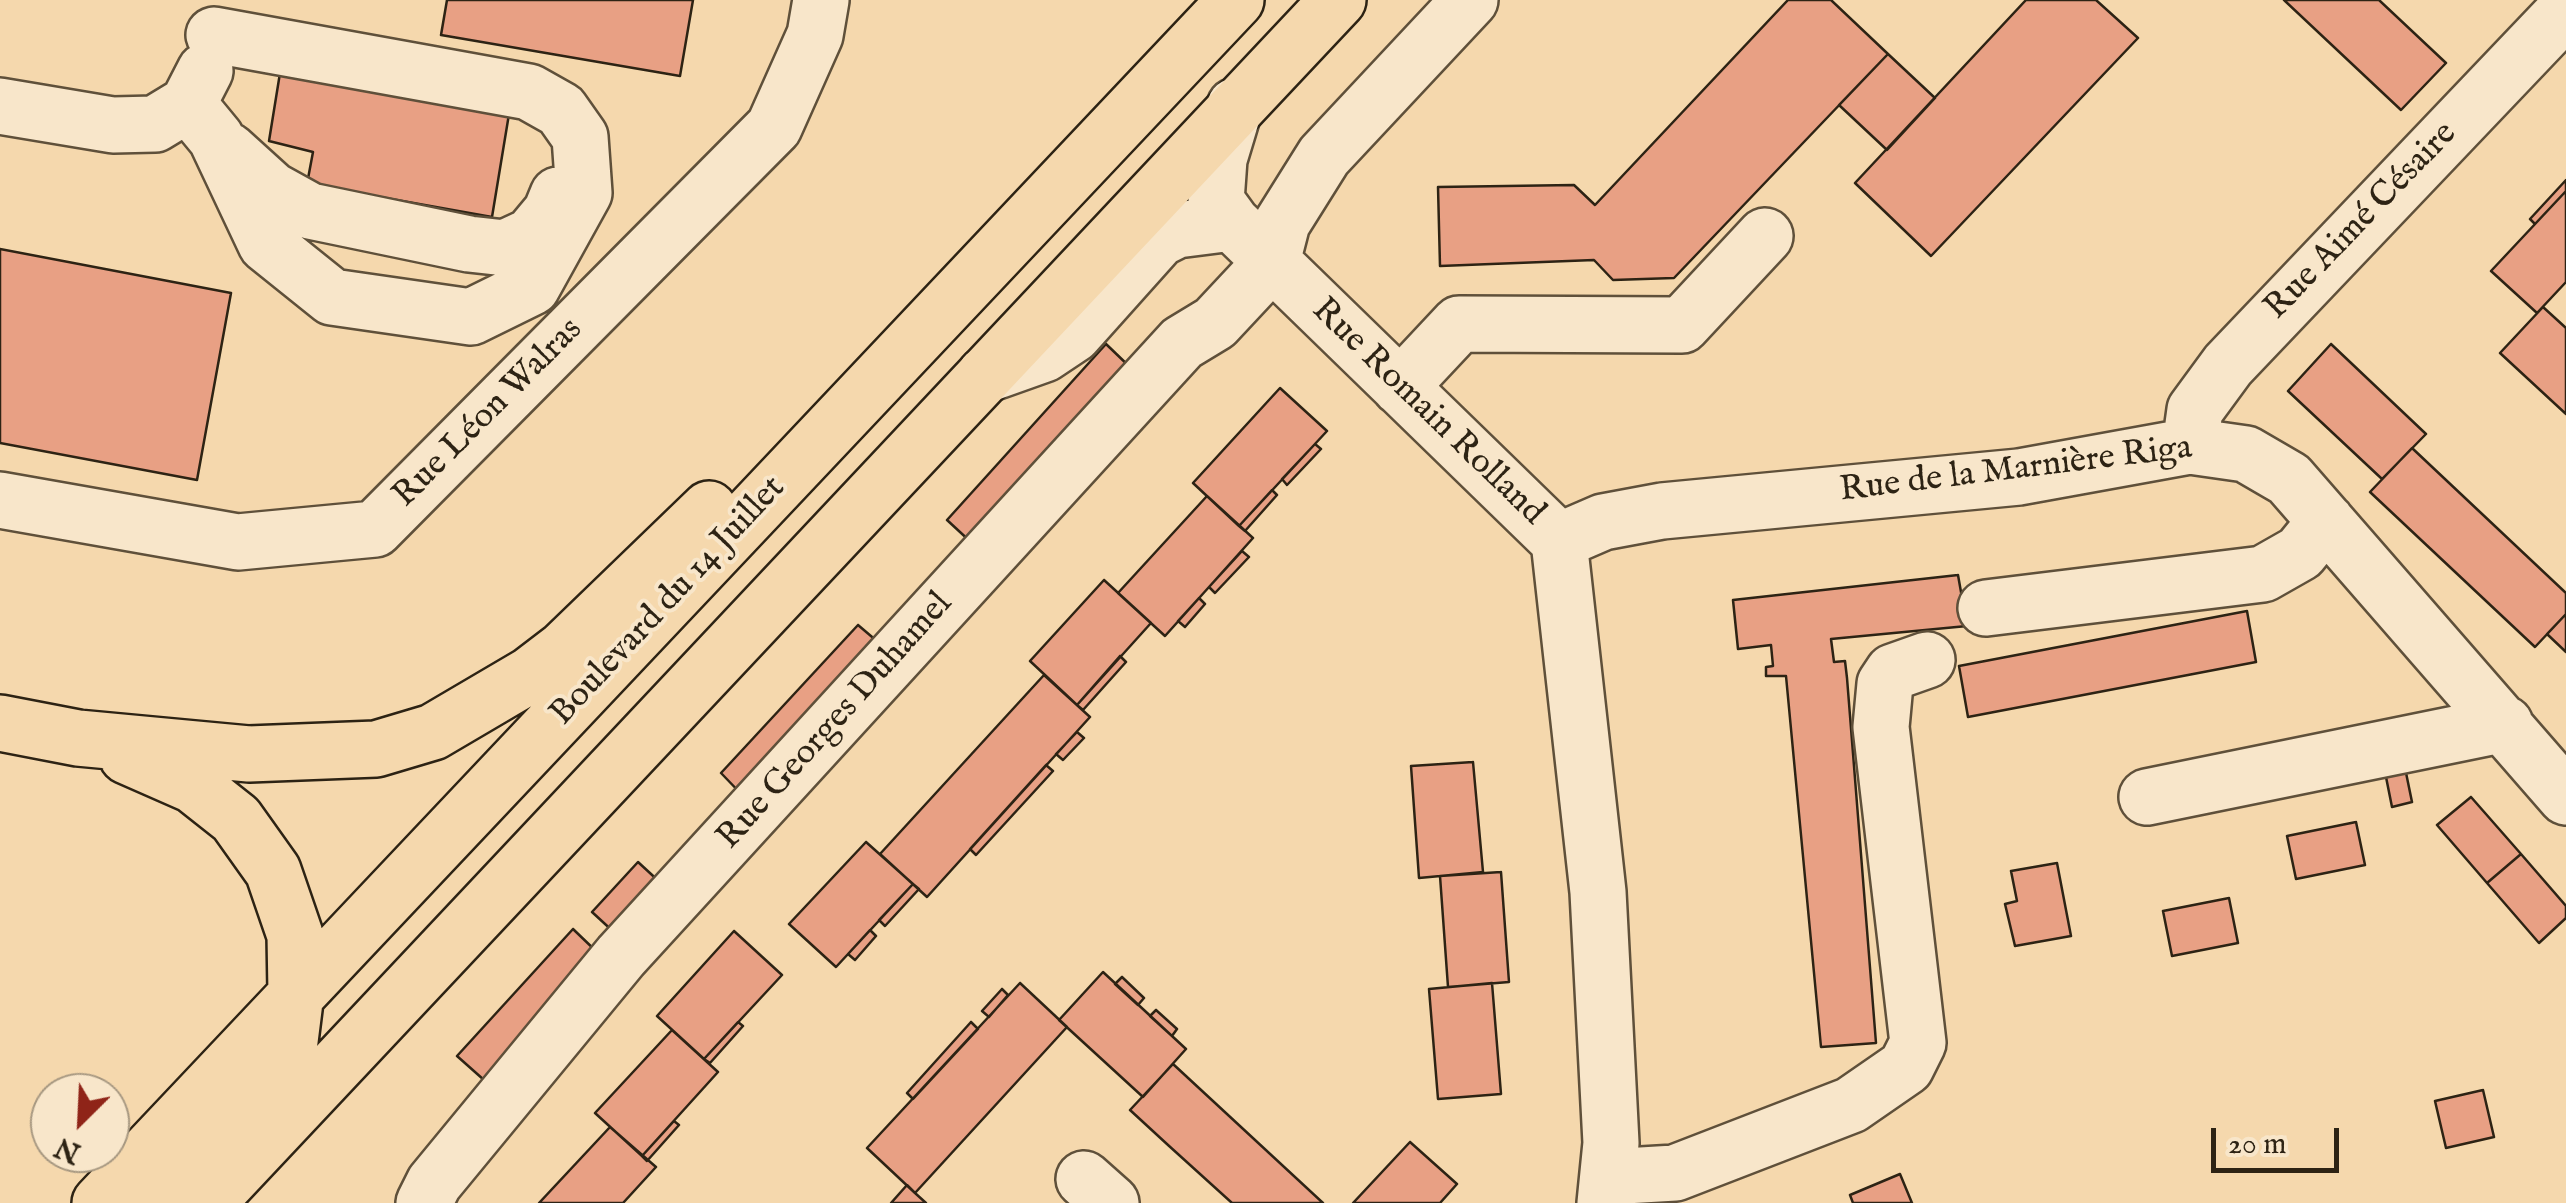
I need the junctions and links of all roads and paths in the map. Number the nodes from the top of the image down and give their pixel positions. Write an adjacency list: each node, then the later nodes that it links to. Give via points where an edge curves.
1 (820, 0): 15 (street, Rue Léon Walras, via 815,35 774,127)
2 (1236, 0): 16 (main road, Boulevard du 14 Juillet)
3 (1338, 0): 9 (main road)
4 (1470, 0): 13 (street, via 1324,156 1282,223)
5 (2557, 8): 19 (street, Rue Aimé Césaire, via 2228,364 2195,410)
6 (217, 18): 7 (street); 10 (street)
7 (352, 61): 10 (street, via 387,80 518,100 550,116 564,181 552,212 531,236 505,248 310,210 272,190); 14 (street, via 530,92 561,110 580,137 584,193)
8 (0, 106): 10 (street, via 138,126)
9 (1235, 106): 11 (street, via 1219,159 1216,201); 17 (main road)
10 (202, 121): 14 (street, via 266,244 332,297 471,317)
11 (1232, 224): 13 (street, Rue Romain Rolland); 17 (street, via 1176,230 1159,240 1074,334 1044,354)
12 (1765, 236): 18 (street, via 1682,325 1459,324)
13 (1272, 262): 18 (street, Rue Romain Rolland); 35 (street, Rue Georges Duhamel, via 1215,323 1182,343 621,956)
14 (532, 287): 15 (street)
15 (554, 347): 20 (street, Rue Léon Walras, via 375,529 238,542)
16 (905, 351): 27 (main road, via 817,412 564,649 496,699 434,732 376,749 310,754); 30 (main road, Boulevard du 14 Juillet)
17 (985, 374): 34 (main road)
18 (1400, 387): 22 (street, Rue Romain Rolland)
19 (2190, 446): 21 (street, Rue de la Marnière Riga, via 2246,454 2289,479); 22 (street, Rue de la Marnière Riga, via 2019,477 1662,511 1604,522)
20 (0, 500)
21 (2326, 521): 23 (street, via 2300,552 2263,574); 26 (street, Rue de la Marnière Riga)
22 (1559, 541): 31 (street, Rue Romain Rolland, via 1598,892 1610,1142)
23 (1986, 608)
24 (1927, 660): 31 (street, via 1893,672 1884,684 1881,726 1918,1043 1906,1067 1851,1105 1675,1173)
25 (0, 723): 27 (main road)
26 (2505, 724): 28 (street); 29 (street, Rue de la Marnière Riga)
27 (78, 738): 30 (main road, via 193,785 236,819 273,871 295,935)
28 (2147, 796)
29 (2566, 797)
30 (296, 993): 32 (main road, Boulevard du 14 Juillet); 33 (main road, via 290,1041 277,1071 239,1124)
31 (1606, 1190)
32 (100, 1203)
33 (164, 1203)
34 (207, 1203)
35 (424, 1203)

